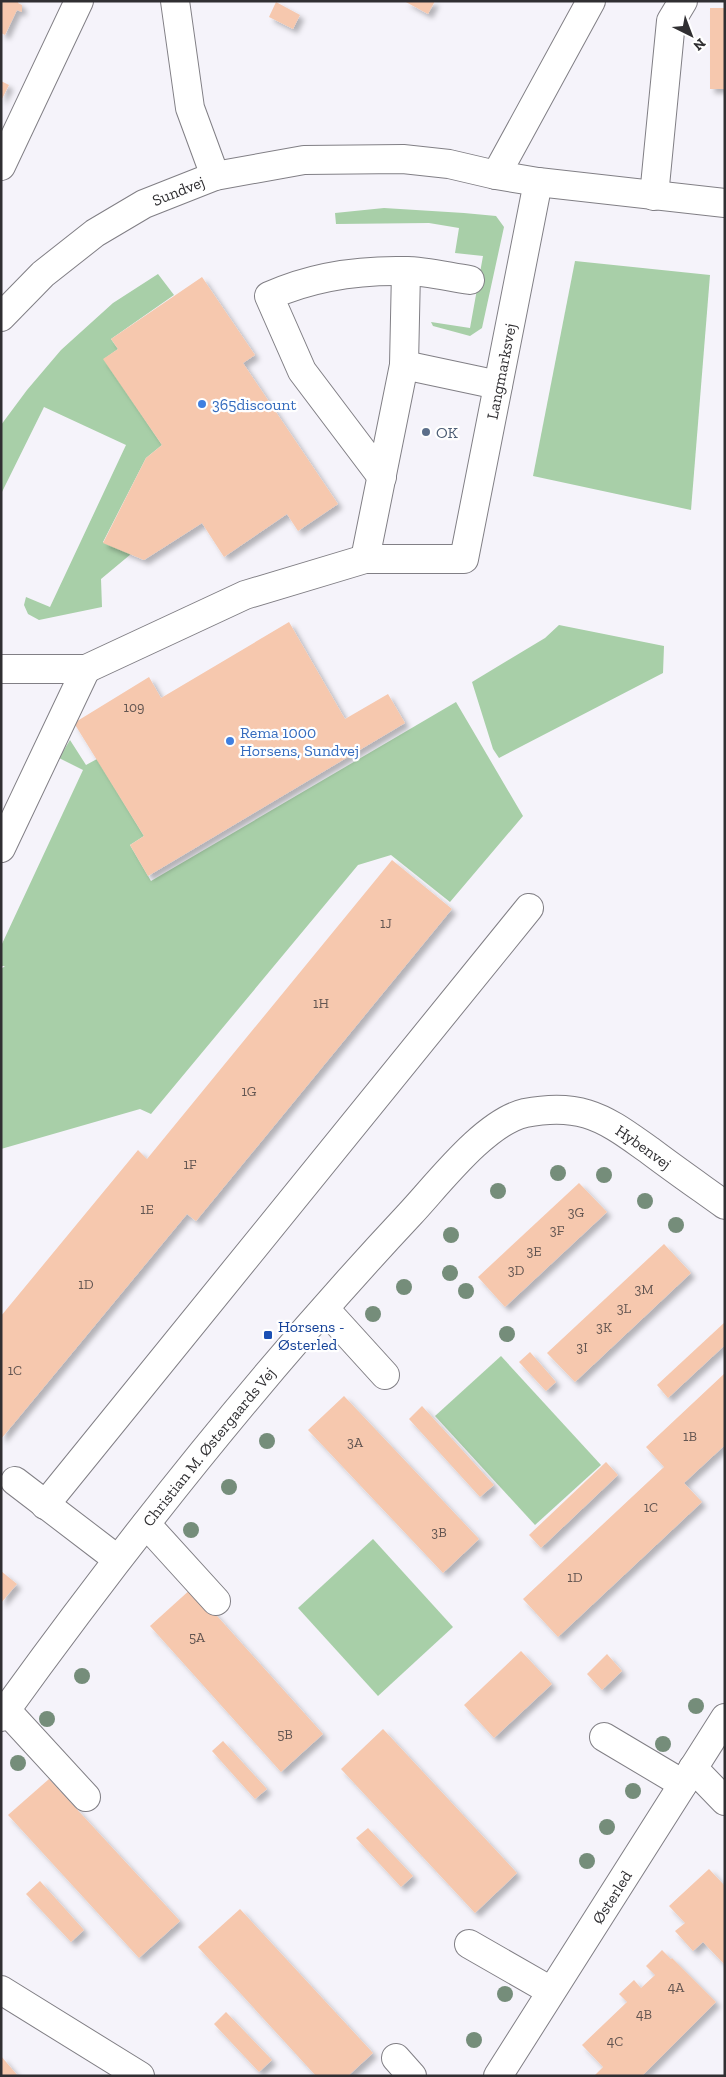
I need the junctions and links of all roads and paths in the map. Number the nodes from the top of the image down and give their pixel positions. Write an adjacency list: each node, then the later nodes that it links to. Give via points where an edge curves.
1 (79, 1): 5 (street)
2 (174, 1): 7 (street, Sundvej, via 190,108)
3 (591, 1): 6 (street)
4 (683, 1): 9 (street, via 672,21)
5 (1, 166)
6 (496, 175): 7 (street, via 449,164 353,158 304,160); 8 (street)
7 (215, 176): 13 (street, Sundvej, via 144,204 95,234 43,274)
8 (538, 182): 9 (street); 15 (street, Langmarksvej)
9 (654, 196): 10 (street)
10 (725, 203)
11 (406, 270): 12 (street); 14 (street); 16 (street, via 332,276 269,296 302,371)
12 (470, 280)
13 (1, 318)
14 (404, 365): 15 (street); 16 (street)
15 (498, 385): 17 (street, Langmarksvej, via 464,559)
16 (382, 477): 17 (street)
17 (365, 559): 19 (street, via 245,596)
18 (1, 669): 19 (street)
19 (86, 669): 20 (street)
20 (1, 848)
21 (529, 908): 27 (street)
22 (554, 1110): 23 (street, Hybenvej, via 587,1114 614,1125); 24 (street, Christian M. Østergaards Vej, via 523,1114 492,1129 393,1232)
23 (725, 1205)
24 (325, 1309): 25 (street); 28 (street, Christian M. Østergaards Vej)
25 (385, 1375)
26 (15, 1481): 27 (street)
27 (45, 1505): 29 (street)
28 (146, 1524): 29 (street, Christian M. Østergaards Vej); 30 (street)
29 (117, 1560): 31 (street, Christian M. Østergaards Vej)
30 (216, 1601)
31 (4, 1714): 35 (street)
32 (725, 1718): 34 (street, Østerled)
33 (604, 1737): 34 (street)
34 (688, 1776): 36 (street); 39 (street, Østerled)
35 (86, 1798)
36 (725, 1802)
37 (469, 1944): 39 (street)
38 (1, 1990): 40 (street)
39 (551, 1991): 41 (street, Østerled)
40 (140, 2076)
41 (498, 2076)

